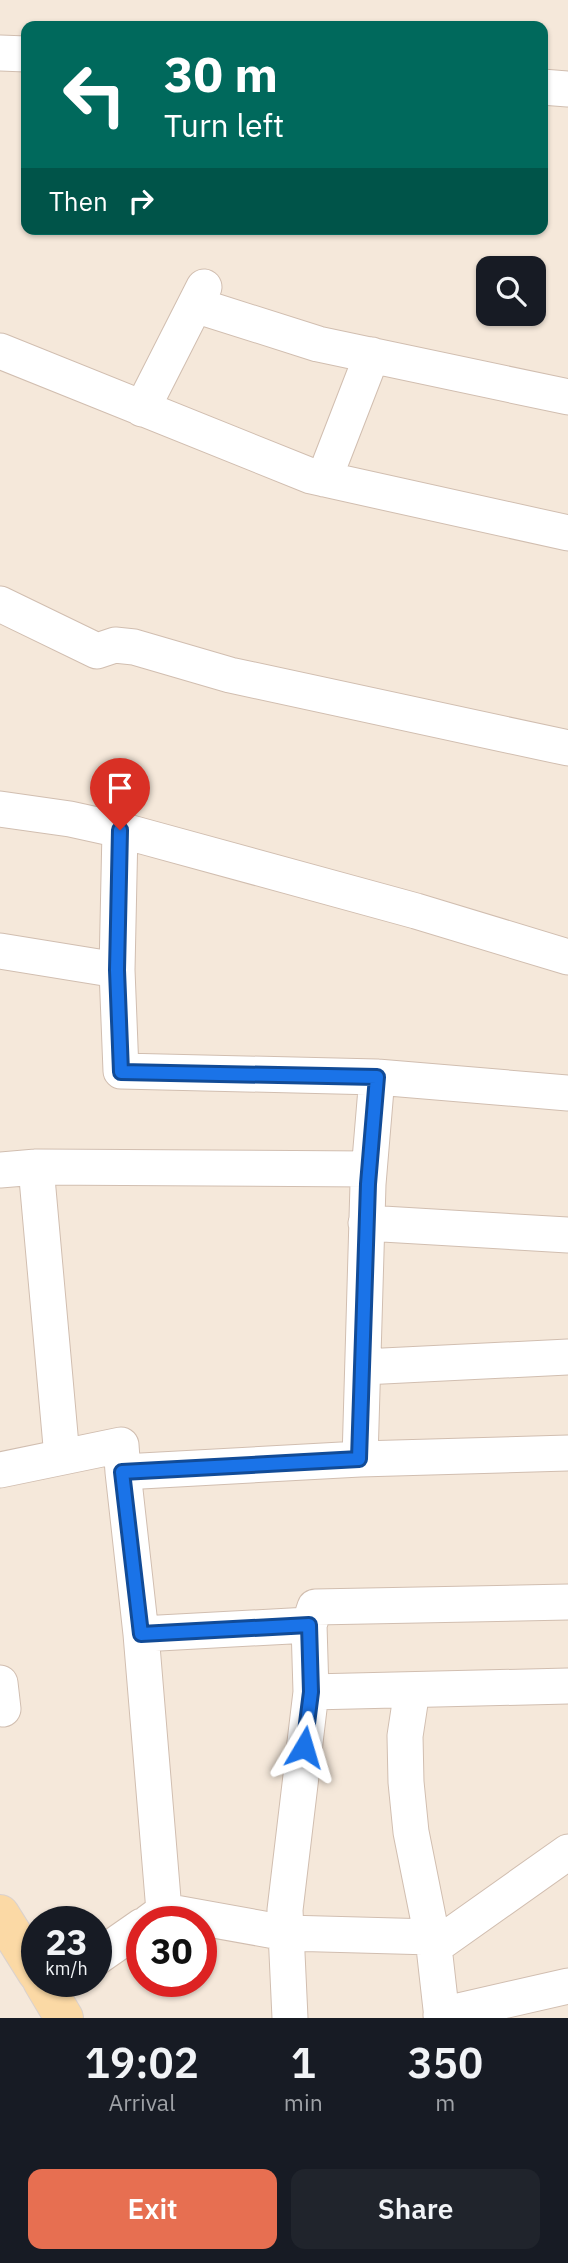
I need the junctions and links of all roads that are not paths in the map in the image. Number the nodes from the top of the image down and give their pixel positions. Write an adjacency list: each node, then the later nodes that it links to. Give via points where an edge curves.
1 (0, 53): 2 (street)
2 (21, 54)
3 (548, 87): 4 (street)
4 (568, 89)
5 (0, 351): 8 (street)
6 (372, 355): 7 (street); 8 (street, via 318,344 200,296); 9 (street)
7 (568, 397)
8 (142, 409): 9 (street)
9 (324, 479): 10 (street)
10 (568, 533)
11 (0, 604): 12 (street, via 97,651 115,645 134,647 230,675)
12 (568, 748)
13 (0, 809): 14 (street)
14 (120, 830): 16 (street); 17 (street)
15 (0, 951): 17 (street)
16 (568, 957)
17 (117, 970): 18 (street, via 121,1072)
18 (377, 1077): 19 (street); 21 (street)
19 (568, 1093)
20 (36, 1167): 21 (street); 22 (street); 28 (street)
21 (369, 1169): 23 (street)
22 (0, 1170)
23 (366, 1223): 24 (street); 26 (street)
24 (568, 1235)
25 (568, 1357): 26 (street)
26 (363, 1367): 29 (street)
27 (568, 1453): 29 (street)
28 (62, 1457): 30 (street); 31 (street, via 121,1445)
29 (359, 1459): 31 (street)
30 (0, 1470)
31 (122, 1472): 34 (street)
32 (568, 1602): 33 (street, via 315,1607)
33 (309, 1625): 34 (street); 37 (street)
34 (141, 1634): 39 (street)
35 (568, 1686): 36 (street)
36 (412, 1690): 37 (street); 43 (street, via 405,1736 406,1782)
37 (311, 1692): 42 (street)
38 (568, 1852): 43 (street)
39 (151, 1906)
40 (1, 1916): 44 (main road)
41 (217, 1926): 42 (street)
42 (286, 1933): 43 (street); 47 (street)
43 (433, 1942): 46 (street)
44 (21, 1945)
45 (568, 1986): 46 (street)
46 (441, 2016)
47 (290, 2018)

